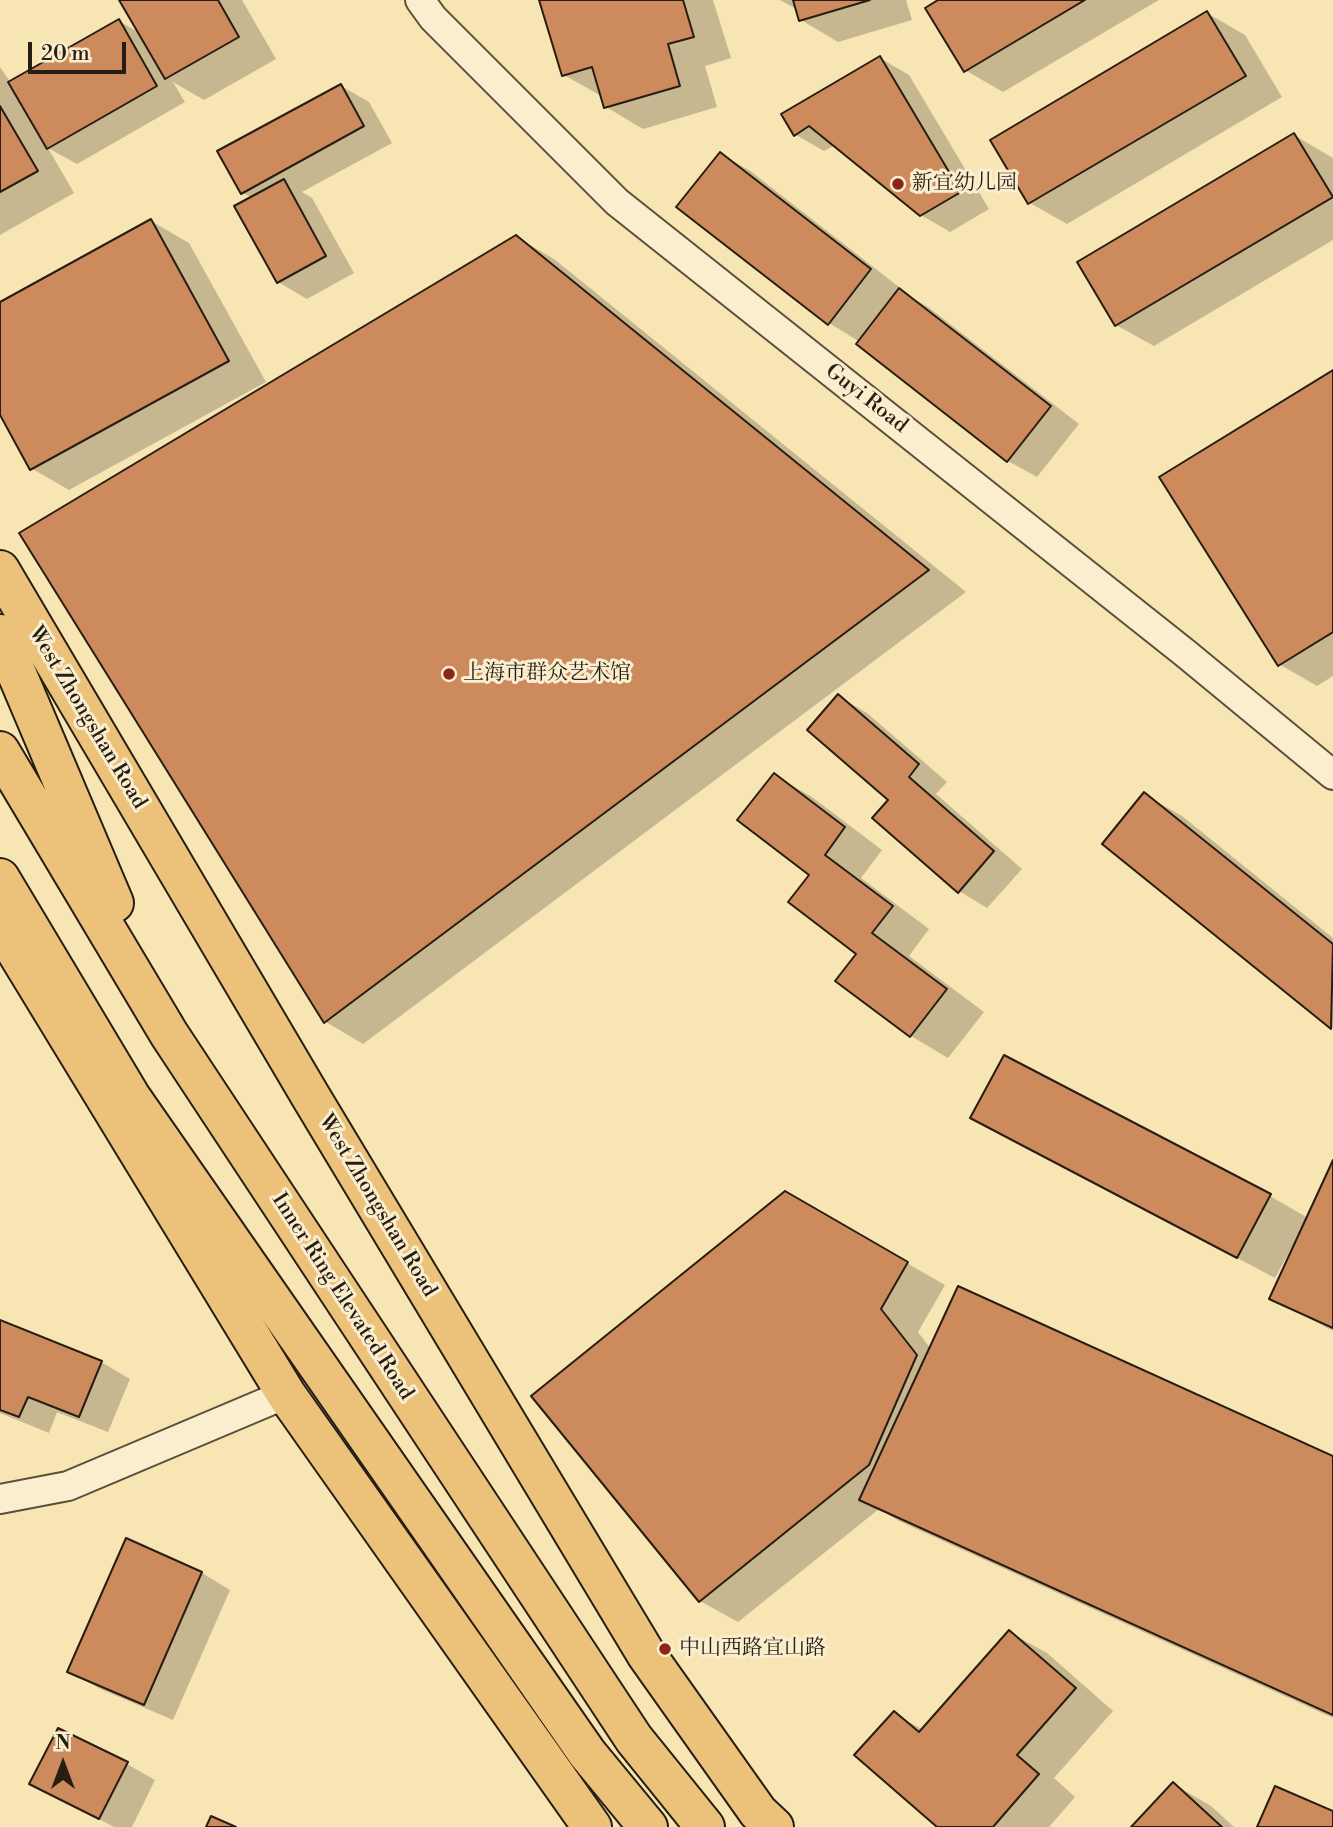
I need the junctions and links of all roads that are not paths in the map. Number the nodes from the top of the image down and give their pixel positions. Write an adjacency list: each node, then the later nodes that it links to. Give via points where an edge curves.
1 (420, 0): 5 (street, Guyi Road, via 617,202)
2 (0, 570): 15 (main road, West Zhongshan Road, via 646,1654 758,1812)
3 (0, 634): 8 (main road)
4 (0, 751): 8 (main road, Inner Ring Elevated Road)
5 (1333, 775)
6 (0, 878): 9 (main road)
7 (0, 923): 9 (main road); 10 (main road)
8 (169, 1034): 14 (main road, Inner Ring Elevated Road, via 634,1739)
9 (131, 1097): 13 (main road, via 587,1753)
10 (286, 1394): 11 (street, via 68,1486); 12 (main road)
11 (0, 1499)
12 (592, 1827)
13 (648, 1827)
14 (705, 1827)
15 (774, 1827)

